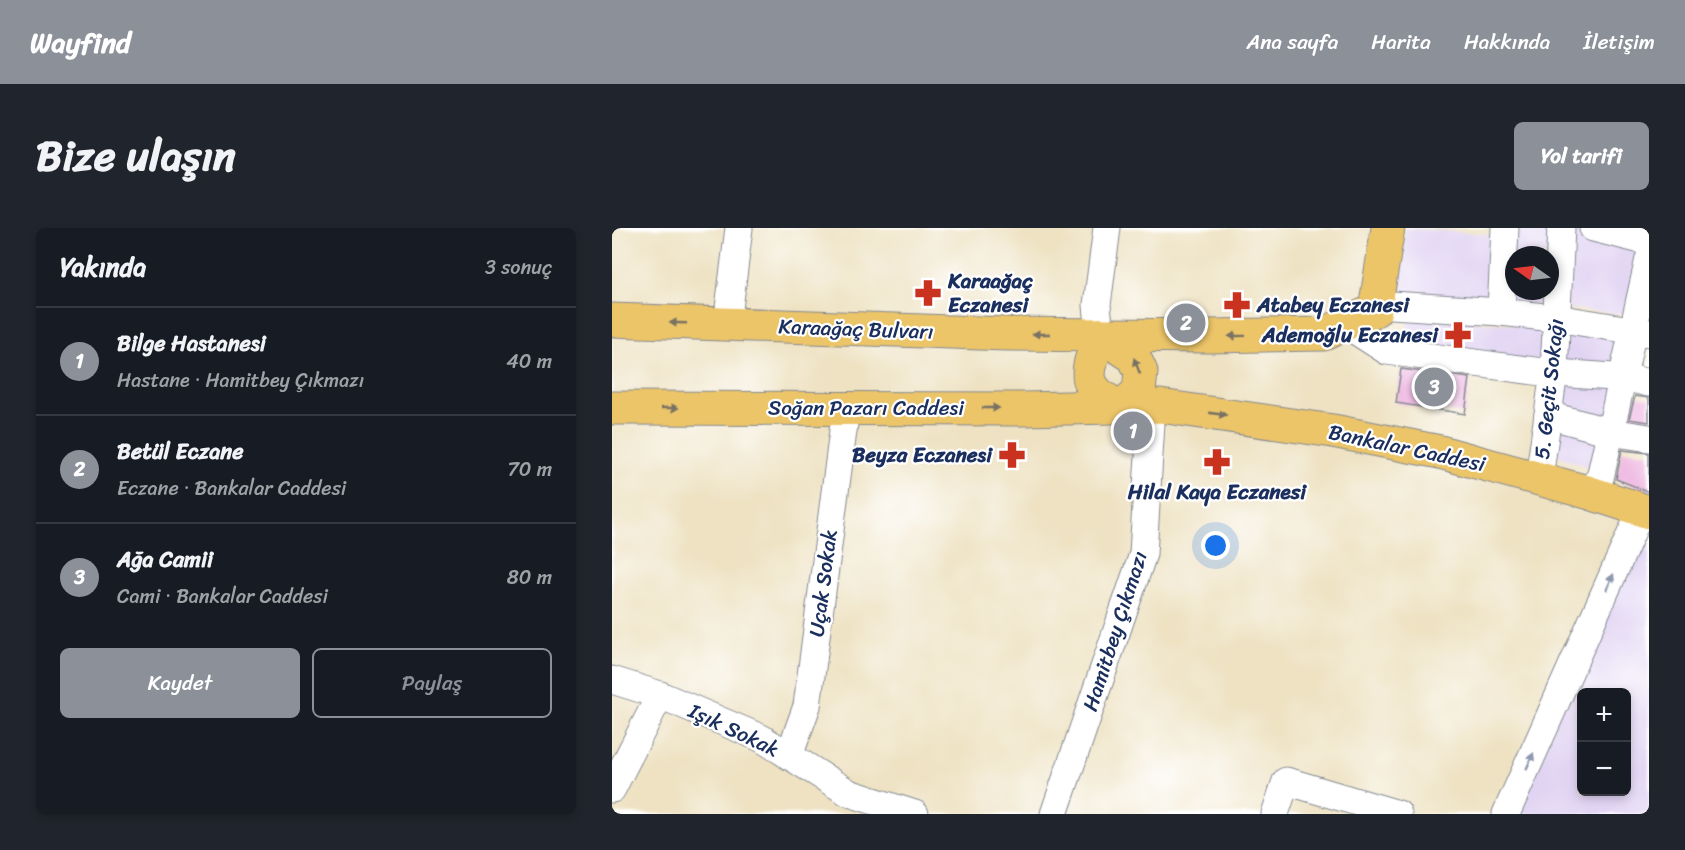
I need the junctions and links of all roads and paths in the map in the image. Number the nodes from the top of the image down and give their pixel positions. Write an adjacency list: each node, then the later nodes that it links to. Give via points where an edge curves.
1 (739, 228): 14 (street)
2 (1107, 228): 16 (street, via 1097,305)
3 (1388, 228): 9 (main road)
4 (1505, 228): 10 (street)
5 (1562, 228): 11 (street, 5. Geçit Sokağı)
6 (1593, 228): 7 (street)
7 (1649, 242)
8 (1649, 259): 15 (street)
9 (1386, 304): 10 (street); 13 (main road, Karaağaç Bulvarı)
10 (1501, 312): 11 (street)
11 (1557, 319): 15 (street); 17 (street, 5. Geçit Sokağı)
12 (612, 320): 14 (main road, Karaağaç Bulvarı, one-way to 12)
13 (1345, 324): 16 (main road, Karaağaç Bulvarı, one-way to 16, via 1324,334); 17 (street, via 1387,351)
14 (727, 325): 16 (main road, Karaağaç Bulvarı, one-way to 14)
15 (1641, 332): 18 (street)
16 (1100, 334): 20 (main road, one-way to 16, via 1139,392 1141,372 1134,357); 20 (main road, via 1089,364 1089,382 1102,398)
17 (1554, 372): 18 (street); 23 (street, 5. Geçit Sokağı)
18 (1622, 378): 19 (street); 24 (street)
19 (1649, 383)
20 (1144, 407): 22 (main road, Soğan Pazarı Caddesi, one-way to 20); 26 (main road, Bankalar Caddesi, one-way to 26, via 1334,431 1440,452); 35 (street, Hamitbey Çıkmazı, via 1143,554)
21 (612, 408): 22 (main road, Soğan Pazarı Caddesi, one-way to 22)
22 (846, 408): 31 (street, Uçak Sokak, via 807,706)
23 (1548, 415): 24 (street); 26 (street, 5. Geçit Sokağı)
24 (1610, 432): 25 (street); 27 (street, via 1600,478)
25 (1649, 438)
26 (1539, 478): 27 (main road, Bankalar Caddesi)
27 (1587, 492): 28 (main road, Bankalar Caddesi)
28 (1646, 511): 38 (street, one-way to 28)
29 (612, 681): 30 (street, Işık Sokak)
30 (660, 695): 31 (street, Işık Sokak, via 761,738); 32 (street)
31 (789, 756): 33 (street, Işık Sokak)
32 (612, 789)
33 (845, 804): 34 (street, Işık Sokak)
34 (915, 814)
35 (1054, 814)
36 (1275, 814): 37 (street, via 1286,781)
37 (1398, 814)
38 (1506, 814)

